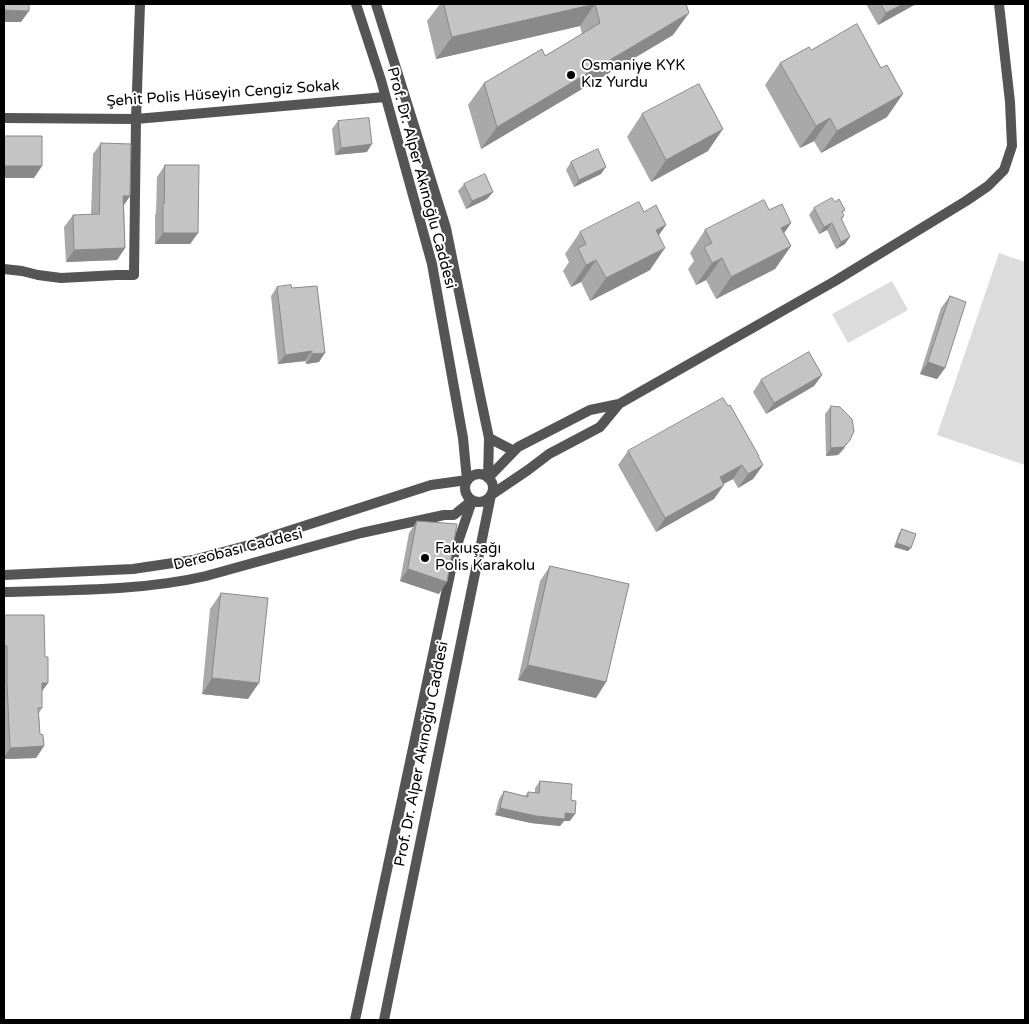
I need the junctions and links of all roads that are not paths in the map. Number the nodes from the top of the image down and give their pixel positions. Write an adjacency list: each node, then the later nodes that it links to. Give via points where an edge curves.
1 (140, 4): 7 (street)
2 (356, 4): 5 (street, Prof. Dr. Alper Akınoğlu Caddesi)
3 (376, 4): 10 (street, Prof. Dr. Alper Akınoğlu Caddesi, via 446,228)
4 (998, 4): 9 (street, via 1012,137 1004,170 966,201 835,281)
5 (385, 97): 7 (street, Şehit Polis Hüseyin Cengiz Sokak); 12 (street, Prof. Dr. Alper Akınoğlu Caddesi, via 432,264)
6 (4, 118): 7 (street, Şehit Polis Hüseyin Cengiz Sokak)
7 (136, 119): 8 (street, via 134,275 61,278)
8 (4, 269)
9 (620, 404): 11 (street, via 590,410 518,446); 16 (street, via 600,427 549,454)
10 (489, 438): 11 (street); 13 (street, Prof. Dr. Alper Akınoğlu Caddesi)
11 (514, 451): 13 (street)
12 (465, 460): 14 (street, Prof. Dr. Alper Akınoğlu Caddesi); 15 (street)
13 (488, 478): 14 (street, via 475,474); 16 (street, via 493,486)
14 (467, 480): 15 (street, Dereobası Caddesi); 17 (street, via 466,493)
15 (454, 482): 20 (street, Dereobası Caddesi, via 431,485 249,545 192,560 133,569)
16 (491, 495): 17 (street, via 484,501); 23 (street, Prof. Dr. Alper Akınoğlu Caddesi)
17 (472, 501): 18 (street); 19 (street, Prof. Dr. Alper Akınoğlu Caddesi)
18 (454, 515): 19 (street); 21 (street, Dereobası Caddesi, via 361,533 183,581)
19 (460, 533): 22 (street, Prof. Dr. Alper Akınoğlu Caddesi)
20 (4, 575)
21 (4, 592)
22 (354, 1020)
23 (384, 1020)

